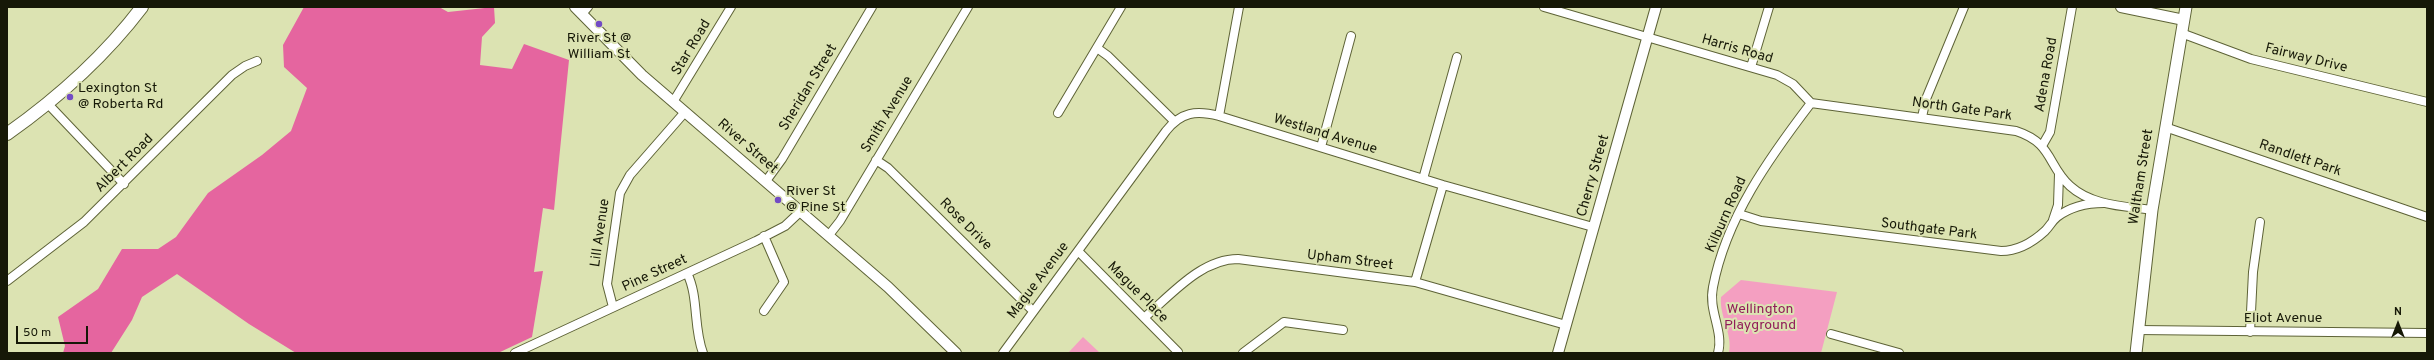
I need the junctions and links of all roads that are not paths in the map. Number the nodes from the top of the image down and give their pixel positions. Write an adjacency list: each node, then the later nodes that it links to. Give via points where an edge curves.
1 (142, 7): 26 (main road, via 105,51)
2 (731, 7): 23 (street, Star Road)
3 (872, 7): 39 (street, Sheridan Street, via 782,159)
4 (968, 7): 36 (street, Smith Avenue)
5 (1121, 7): 19 (street)
6 (1239, 7): 29 (street)
7 (1544, 7): 18 (street, Harris Road)
8 (1656, 7): 18 (street, Cherry Street)
9 (1769, 7): 22 (street)
10 (1964, 7): 30 (street, via 1926,99)
11 (2072, 7): 34 (street, Adena Road, via 2050,132)
12 (2120, 7): 15 (street)
13 (2186, 7): 15 (main road, Waltham Street)
14 (582, 9): 23 (street, River Street, via 633,66)
15 (2184, 20): 16 (main road, Waltham Street)
16 (2181, 33): 25 (street, Fairway Drive, via 2251,59); 32 (main road, Waltham Street)
17 (1350, 36): 35 (street)
18 (1648, 37): 22 (street, Harris Road); 50 (street, Cherry Street)
19 (1097, 48): 28 (street); 31 (street)
20 (1457, 57): 38 (street)
21 (257, 61): 40 (street, Albert Road, via 232,76)
22 (1751, 67): 24 (street, Harris Road, via 1788,80)
23 (673, 102): 27 (street, River Street)
24 (1810, 102): 30 (street, North Gate Park); 45 (street, Kilburn Road, via 1766,164)
25 (2427, 102)
26 (48, 104): 33 (main road); 40 (street)
27 (685, 112): 39 (street, River Street); 57 (street, Lill Avenue, via 634,169 620,193 607,284)
28 (1058, 113)
29 (1219, 116): 31 (street, Westland Avenue, via 1194,112); 35 (street, Westland Avenue)
30 (1922, 117): 34 (street, North Gate Park, via 2011,129 2031,137)
31 (1174, 121): 49 (street, Westland Avenue)
32 (2165, 127): 43 (main road, Waltham Street); 46 (street, Randlett Park)
33 (7, 134)
34 (2042, 146): 37 (street, North Gate Park)
35 (1321, 147): 38 (street, Westland Avenue)
36 (876, 160): 51 (street, Smith Avenue); 59 (street, Rose Drive, via 888,168)
37 (2058, 172): 42 (street, North Gate Park, via 2069,186 2079,193); 47 (street, via 2059,194)
38 (1423, 178): 41 (street, Westland Avenue)
39 (766, 181): 44 (street, River Street)
40 (124, 184): 55 (street, Albert Road, via 75,230)
41 (1443, 185): 50 (street, Westland Avenue); 56 (street)
42 (2104, 203): 43 (street, North Gate Park); 47 (street, Southgate Park, via 2091,203 2075,208)
43 (2152, 210): 63 (main road, Waltham Street)
44 (801, 211): 51 (street, River Street); 52 (street, Pine Street, via 789,223)
45 (1739, 214): 47 (street, Southgate Park, via 1768,222 2001,251 2013,250 2028,243); 75 (street, Kilburn Road, via 1722,255 1712,292 1712,310 1720,338)
46 (2427, 217)
47 (2053, 221)
48 (2260, 222): 64 (street)
49 (1098, 226): 53 (street, Mague Avenue)
50 (1594, 227): 61 (street, Cherry Street)
51 (829, 235): 71 (street, River Street)
52 (764, 236): 54 (street, Pine Street); 58 (street, via 784,282)
53 (1078, 251): 59 (street, Mague Avenue); 60 (street, Mague Place)
54 (687, 273): 57 (street, Pine Street); 70 (street, via 693,291 696,333)
55 (7, 281)
56 (1415, 282): 60 (street, Upham Street, via 1228,260 1200,271); 61 (street, Upham Street)
57 (613, 307): 69 (street, Pine Street)
58 (764, 311)
59 (1033, 311): 72 (street, Mague Avenue)
60 (1145, 317): 68 (street, Mague Place)
61 (1566, 325): 74 (street, Cherry Street)
62 (1343, 330): 73 (street, via 1282,323)
63 (2138, 330): 64 (street, Eliot Avenue); 77 (main road, Waltham Street)
64 (2250, 332): 65 (street, Eliot Avenue)
65 (2427, 333)
66 (1831, 334): 67 (street)
67 (1885, 351): 76 (street)
68 (1178, 352)
69 (515, 353)
70 (703, 353)
71 (956, 353)
72 (1002, 353)
73 (1243, 353)
74 (1558, 353)
75 (1718, 353)
76 (1899, 353)
77 (2136, 353)

